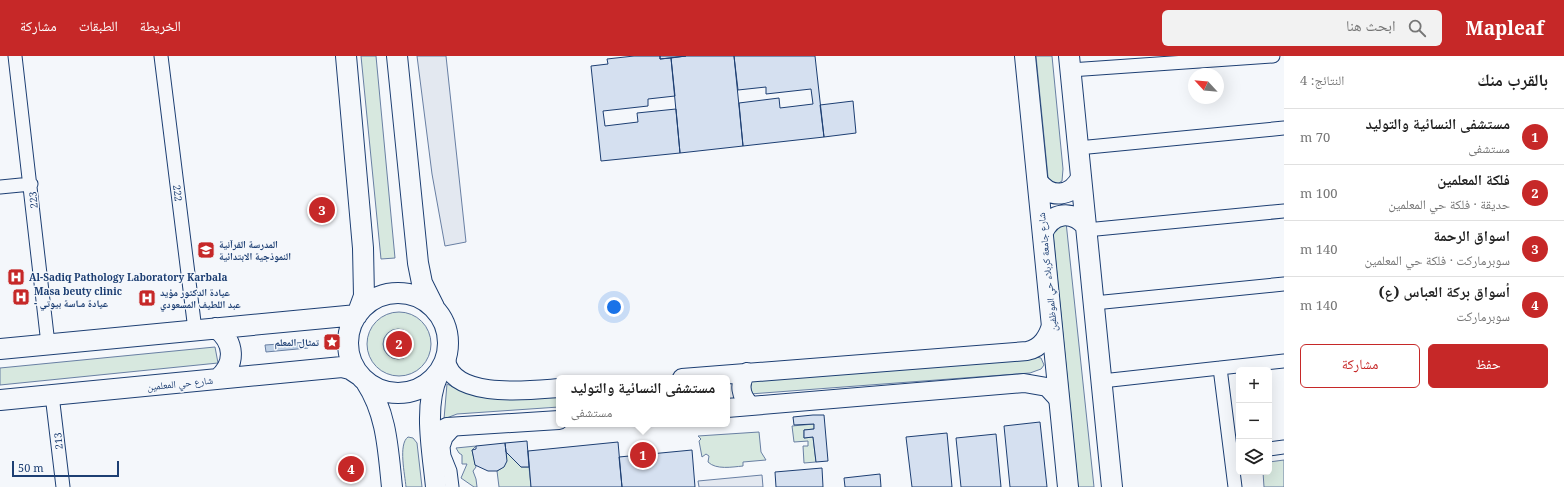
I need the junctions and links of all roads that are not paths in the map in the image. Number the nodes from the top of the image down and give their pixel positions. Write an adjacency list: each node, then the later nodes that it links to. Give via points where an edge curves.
1 (15, 56): 12 (street, 223)
2 (161, 56): 23 (street, 222)
3 (346, 56): 20 (main road, via 363,248 364,296)
4 (397, 56): 19 (main road, via 418,263 422,283)
5 (1025, 56): 11 (main road, شارع جامعة كربلاء حي الموظفين)
6 (1274, 56): 7 (street)
7 (1070, 63): 9 (main road)
8 (1284, 128): 9 (street)
9 (1078, 148): 10 (main road)
10 (1081, 178): 11 (main road, via 1072,190 1057,194 1042,188); 15 (main road)
11 (1038, 182): 16 (main road, شارع جامعة كربلاء حي الموظفين)
12 (31, 184): 13 (street); 24 (street, 223)
13 (0, 187)
14 (1284, 211): 15 (street)
15 (1086, 228): 16 (main road, via 1074,216 1059,216 1046,225); 18 (main road)
16 (1043, 232): 21 (main road, شارع جامعة كربلاء حي الموظفين)
17 (1284, 284): 18 (street)
18 (1094, 303): 33 (main road)
19 (435, 309): 20 (main road, via 415,296 395,293 375,298); 27 (main road, via 442,318 448,336 449,348)
20 (357, 315): 22 (main road); 32 (main road, via 349,331 348,350 352,363)
21 (1052, 323): 29 (main road, via 1048,335 1041,344 1027,351); 37 (main road, شارع جامعة كربلاء حي الموظفين)
22 (216, 328): 23 (main road); 31 (main road, via 230,343 232,356 228,369)
23 (195, 330): 24 (main road)
24 (48, 344): 25 (main road)
25 (0, 349)
26 (1284, 361): 28 (street)
27 (442, 367): 32 (main road, via 419,390 403,394 383,392); 34 (main road, via 448,367 455,375 478,387 511,391); 42 (main road, via 434,384 431,401)
28 (1220, 368): 33 (street); 45 (street)
29 (747, 372): 30 (main road); 38 (main road, via 741,386 742,394)
30 (723, 375)
31 (218, 379): 32 (main road, شارع حي المعلمين, via 342,367 350,369); 35 (main road, شارع حي المعلمين)
32 (362, 379): 47 (main road, via 378,403 383,419)
33 (1102, 381): 51 (main road)
34 (556, 388)
35 (52, 395): 36 (main road, شارع حي المعلمين); 46 (street, 213)
36 (0, 400)
37 (1059, 400): 38 (main road, via 1047,387 1024,383); 50 (main road, شارع جامعة كربلاء حي الموظفين)
38 (751, 406): 39 (main road)
39 (730, 408)
40 (556, 420): 41 (main road)
41 (456, 427): 42 (main road, via 440,430); 49 (street, via 446,438 443,447)
42 (431, 442): 48 (main road)
43 (1284, 447): 44 (street)
44 (1272, 449)
45 (1235, 453): 52 (street)
46 (63, 487)
47 (392, 487)
48 (436, 487)
49 (452, 487)
50 (1068, 487)
51 (1112, 487)
52 (1235, 487)

